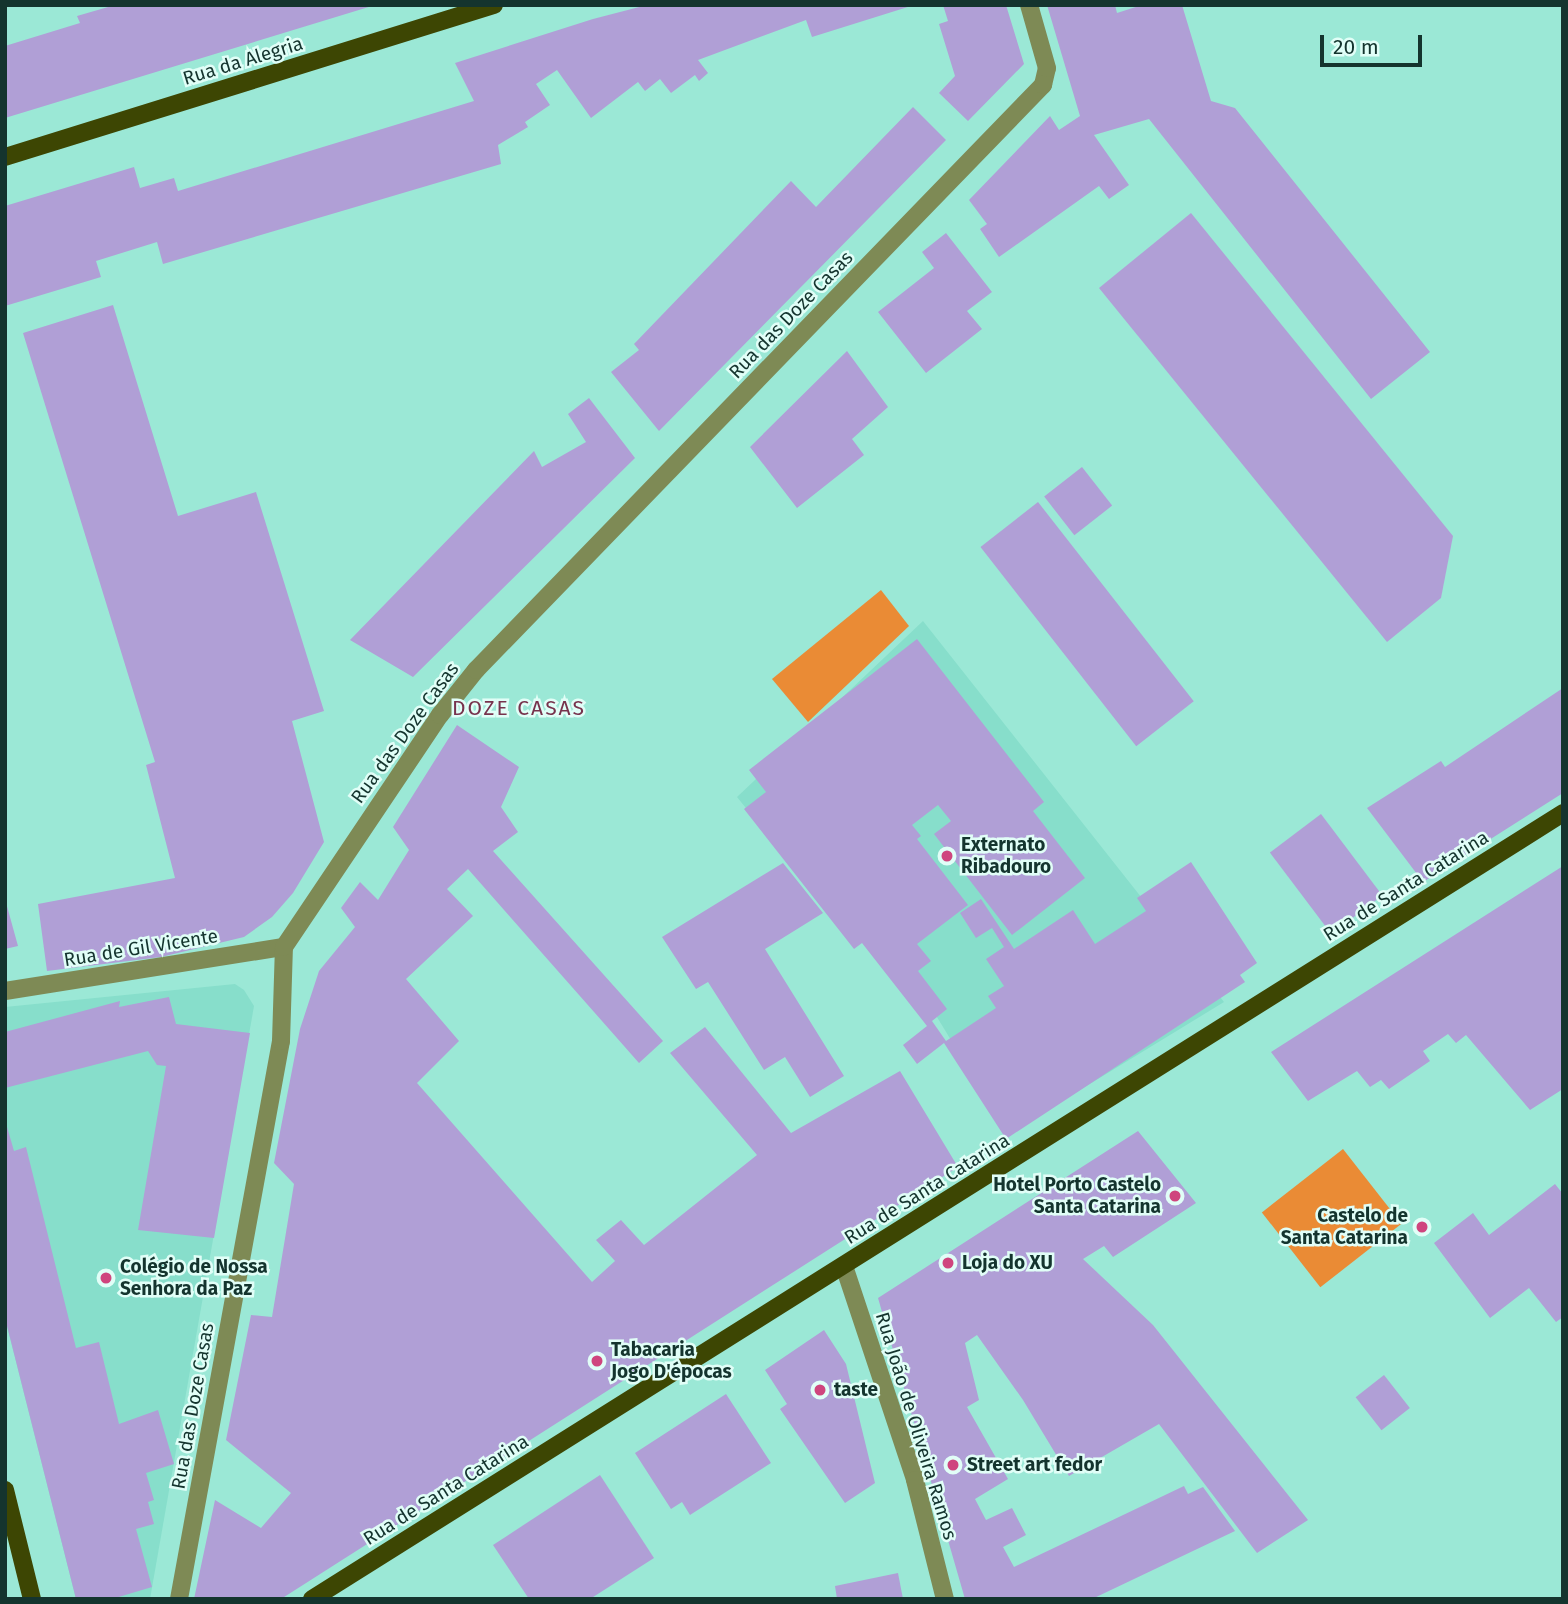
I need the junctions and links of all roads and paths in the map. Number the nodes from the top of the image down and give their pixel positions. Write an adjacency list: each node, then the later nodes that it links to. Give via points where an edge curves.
1 (494, 5): 3 (main road, Rua da Alegria)
2 (1029, 5): 6 (street, Rua das Doze Casas, via 1047,68 1043,85 476,670 440,715)
3 (456, 10): 4 (main road, Rua da Alegria)
4 (5, 157)
5 (1563, 813): 8 (main road, Rua de Santa Catarina)
6 (284, 947): 7 (street, Rua de Gil Vicente); 11 (street, Rua das Doze Casas, via 281,1041)
7 (5, 991)
8 (844, 1266): 12 (main road, Rua de Santa Catarina); 13 (street, Rua João de Oliveira Ramos, via 915,1480)
9 (5, 1490): 10 (main road)
10 (32, 1599)
11 (179, 1599)
12 (312, 1599)
13 (945, 1599)

